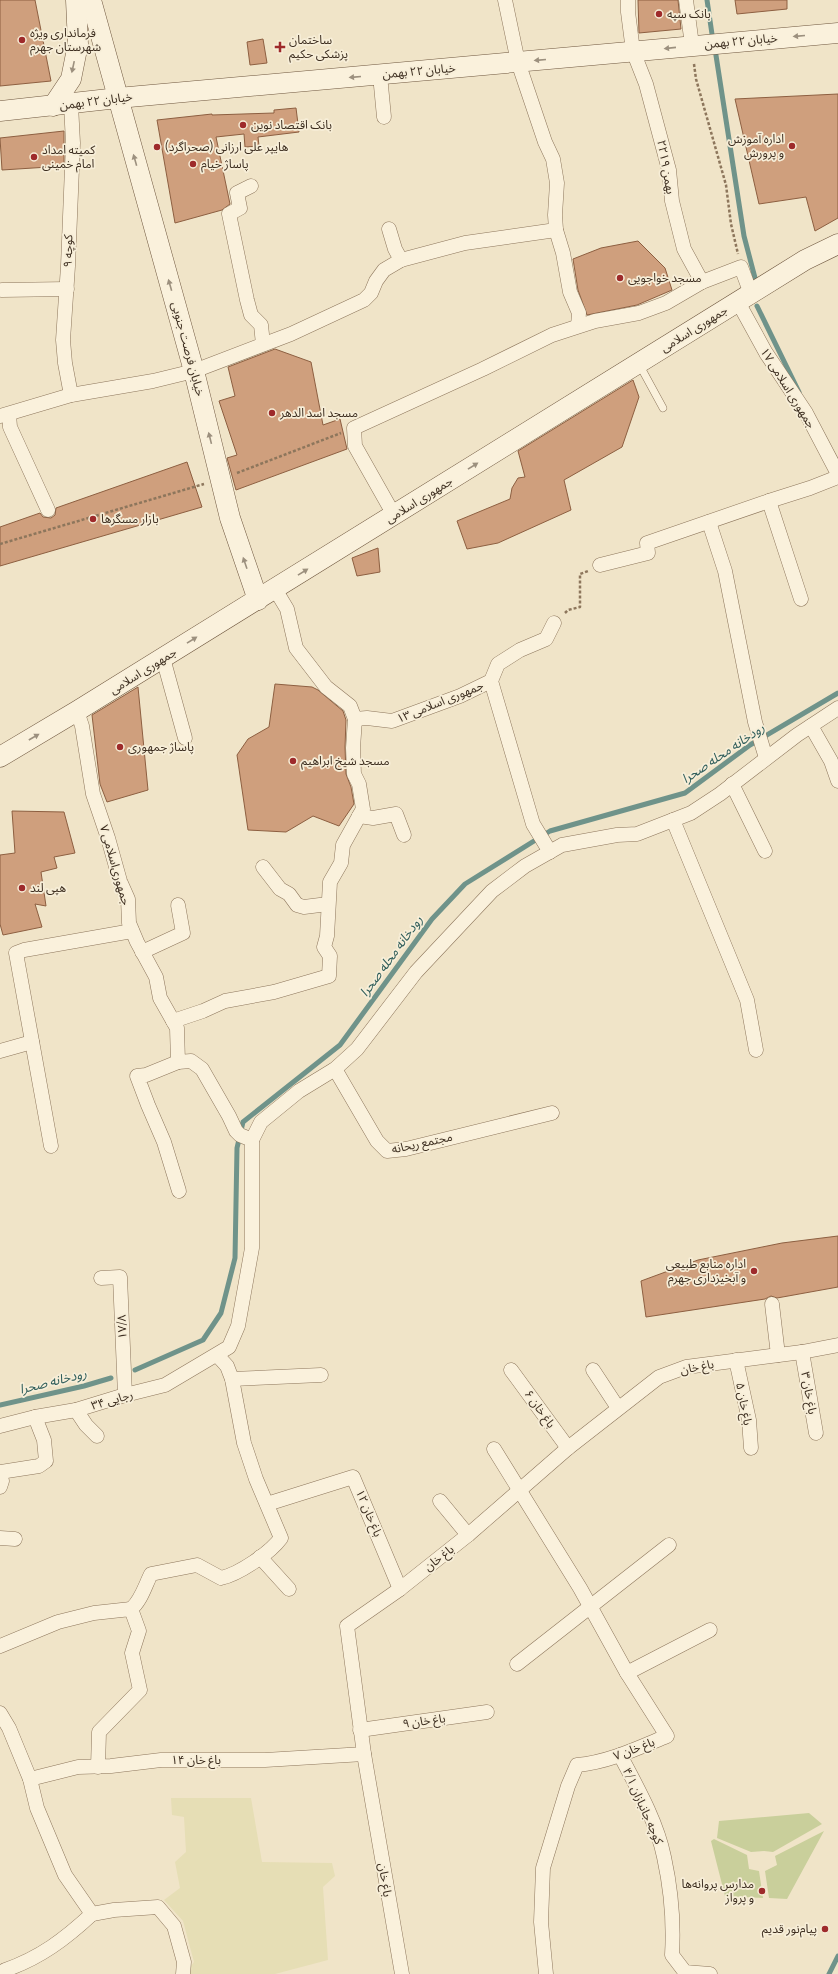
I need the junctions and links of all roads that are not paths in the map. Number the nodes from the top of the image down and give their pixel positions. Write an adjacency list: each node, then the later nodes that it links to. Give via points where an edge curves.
1 (76, 0): 12 (street, one-way to 12, via 78,44)
2 (91, 0): 11 (street, خیابان فرصت جنوبی)
3 (505, 0): 9 (street)
4 (628, 0): 8 (street, ۲۲بهمن ۱۹)
5 (686, 0): 7 (street)
6 (838, 33): 7 (street, خیابان ۲۲ بهمن, one-way to 7)
7 (692, 46): 8 (street, خیابان ۲۲ بهمن, one-way to 8)
8 (634, 51): 9 (street, خیابان ۲۲ بهمن, one-way to 9); 20 (street, ۲۲بهمن ۱۹, via 668,164 672,201 684,249)
9 (518, 62): 10 (street, خیابان ۲۲ بهمن); 17 (street, via 553,159 557,184)
10 (380, 75): 11 (street, خیابان ۲۲ بهمن, one-way to 11); 14 (street)
11 (118, 98): 12 (street, خیابان ۲۲ بهمن); 27 (street, خیابان فرصت جنوبی, one-way to 11)
12 (62, 106): 13 (street, خیابان ۲۲ بهمن); 21 (street, کوچه ۹, via 73,144)
13 (0, 112)
14 (384, 117)
15 (251, 186): 25 (street, via 237,193 240,208 229,214 246,300 251,315 261,325)
16 (389, 229): 19 (street)
17 (556, 230): 19 (street, via 465,243); 24 (street, via 570,292 579,313)
18 (838, 244): 23 (street, جمهوری اسلامی, via 805,260)
19 (401, 260): 25 (street, via 384,270 364,300 291,334)
20 (702, 282): 23 (street, جمهوری اسلامی ۱۷, via 741,267); 24 (street, via 666,303 639,313)
21 (67, 289): 22 (street); 28 (street, کوچه ۹, via 63,340)
22 (2, 290)
23 (744, 298): 26 (street, جمهوری اسلامی); 31 (street, جمهوری اسلامی ۱۷, via 766,353 806,413)
24 (578, 326): 34 (street, via 552,335 354,428 355,446)
25 (263, 344): 27 (street)
26 (639, 363): 29 (lane); 34 (street, جمهوری اسلامی, one-way to 26)
27 (194, 371): 28 (street); 39 (street, خیابان فرصت جنوبی, one-way to 27, via 230,518)
28 (71, 396): 30 (street)
29 (663, 408)
30 (4, 415): 33 (street)
31 (838, 475): 32 (street, via 810,488)
32 (768, 501): 35 (street); 38 (street)
33 (48, 510)
34 (394, 515): 37 (street, جمهوری اسلامی, one-way to 34)
35 (709, 522): 36 (street, via 647,543 648,553); 49 (street, via 725,571 755,722)
36 (600, 565)
37 (275, 589): 39 (street, جمهوری اسلامی); 45 (street, via 287,609 296,648 326,687 350,706)
38 (801, 599)
39 (258, 600): 41 (street, جمهوری اسلامی, one-way to 39)
40 (554, 623): 42 (street, via 546,639 520,650 498,664)
41 (163, 658): 44 (street, جمهوری اسلامی); 47 (street)
42 (491, 681): 45 (street, جمهوری اسلامی ۱۳, via 460,696 392,721); 56 (street, via 533,824)
43 (838, 708): 46 (street)
44 (77, 711): 48 (street, جمهوری اسلامی, one-way to 44); 60 (street, جمهوری‌اسلامی ۷, via 82,726 93,794 120,881 128,898 129,923)
45 (355, 719): 52 (street, via 354,774 359,784 363,809)
46 (811, 726): 49 (street); 50 (street, via 831,762)
47 (185, 738)
48 (0, 757)
49 (766, 757): 51 (street)
50 (838, 781)
51 (732, 784): 53 (street, via 691,813); 55 (street)
52 (359, 816): 54 (street, via 373,818 396,814); 58 (street, via 343,845 341,863 330,882)
53 (673, 820): 56 (street, via 637,834 562,845); 64 (street, via 747,1000)
54 (404, 835)
55 (765, 851)
56 (550, 852): 67 (street, via 525,866 492,892 416,972 357,1049)
57 (263, 867): 58 (street, via 280,889 289,894 297,905 304,907)
58 (328, 904): 62 (street, via 324,947 330,956 329,976 274,992 225,1001)
59 (178, 905): 61 (street, via 183,933)
60 (132, 931): 61 (street, جمهوری‌اسلامی ۷); 63 (street, via 16,953)
61 (142, 952): 62 (street, جمهوری‌اسلامی ۷, via 156,977 160,998)
62 (173, 1021): 66 (street, جمهوری‌اسلامی ۷, via 177,1028)
63 (32, 1042): 65 (street); 70 (street)
64 (756, 1050)
65 (0, 1052)
66 (178, 1062): 69 (street, via 191,1061 202,1069); 71 (street, via 137,1076)
67 (335, 1069): 68 (street, مجتمع ریحانه, via 377,1142 388,1151 406,1149); 69 (street, via 299,1092)
68 (552, 1113)
69 (243, 1135): 76 (street, رجایی ۳۴, via 252,1248 238,1326 229,1347)
70 (51, 1146)
71 (180, 1190)
72 (101, 1278): 83 (street, ۱۷/۸, via 120,1277)
73 (772, 1304): 77 (street)
74 (838, 1345): 75 (street, باغ خان)
75 (802, 1352): 77 (street, باغ خان); 88 (street, باغ خان ۳)
76 (217, 1355): 82 (street, via 228,1366); 83 (street, رجایی ۳۴, via 165,1386)
77 (778, 1355): 78 (street, باغ خان)
78 (736, 1360): 84 (street, باغ خان, via 686,1367 659,1378); 91 (street, باغ خان ۵, via 749,1420)
79 (511, 1370): 90 (street, باغ خان ۶)
80 (593, 1370): 84 (street)
81 (322, 1374): 82 (street)
82 (232, 1379): 97 (street, via 244,1443)
83 (124, 1395): 85 (street, رجایی ۳۴)
84 (618, 1408): 90 (street, باغ خان)
85 (76, 1410): 86 (street, رجایی ۳۴); 89 (street)
86 (35, 1417): 87 (street, رجایی ۳۴); 93 (street, via 44,1440 46,1461 39,1466)
87 (0, 1426)
88 (816, 1433)
89 (97, 1436)
90 (568, 1448): 95 (street, باغ خان)
91 (751, 1448)
92 (494, 1449): 95 (street, باغ خان ۷)
93 (0, 1473): 94 (street)
94 (0, 1487)
95 (518, 1490): 98 (street, باغ خان); 105 (street, باغ خان ۷)
96 (440, 1501): 98 (street)
97 (267, 1504): 102 (street, via 281,1538 276,1545); 103 (street, باغ خان ۱۲, via 354,1477)
98 (468, 1535): 103 (street, باغ خان)
99 (0, 1538): 100 (street)
100 (15, 1539)
101 (669, 1546): 105 (street)
102 (260, 1556): 104 (street); 106 (street, via 240,1570 221,1578 197,1565 151,1574 138,1603)
103 (400, 1588): 113 (street, باغ خان, via 347,1626)
104 (289, 1589)
105 (591, 1606): 109 (street); 110 (street, باغ خان ۷)
106 (131, 1609): 108 (street, via 94,1613 58,1622); 116 (street, via 139,1631 132,1653 140,1690 99,1732)
107 (710, 1630): 110 (street)
108 (0, 1646)
109 (517, 1664)
110 (627, 1673): 115 (street, باغ خان ۷, via 667,1736)
111 (487, 1712): 113 (street, باغ خان ۹)
112 (0, 1713): 117 (street)
113 (360, 1730): 114 (street, باغ خان)
114 (364, 1754): 116 (street, باغ خان ۱۴, via 265,1760 161,1760); 122 (street, باغ خان)
115 (620, 1755): 119 (street, کوچه جانبازان ۴/۱, via 641,1796 664,1856 674,1932 672,1955); 123 (street, باغ خان ۷, via 592,1764 577,1765 568,1786 544,1868 541,1922)
116 (98, 1766): 117 (street, باغ خان ۱۴, via 78,1767)
117 (30, 1779): 118 (street, via 37,1808 65,1875)
118 (92, 1914): 120 (street, via 71,1934 27,1963); 121 (street, via 158,1907 174,1926 184,1962)
119 (676, 1968): 124 (street, کوچه جانبازان ۴/۱, via 685,1972)
120 (5, 1970)
121 (183, 1974)
122 (402, 1974)
123 (546, 1974)
124 (710, 1974)

